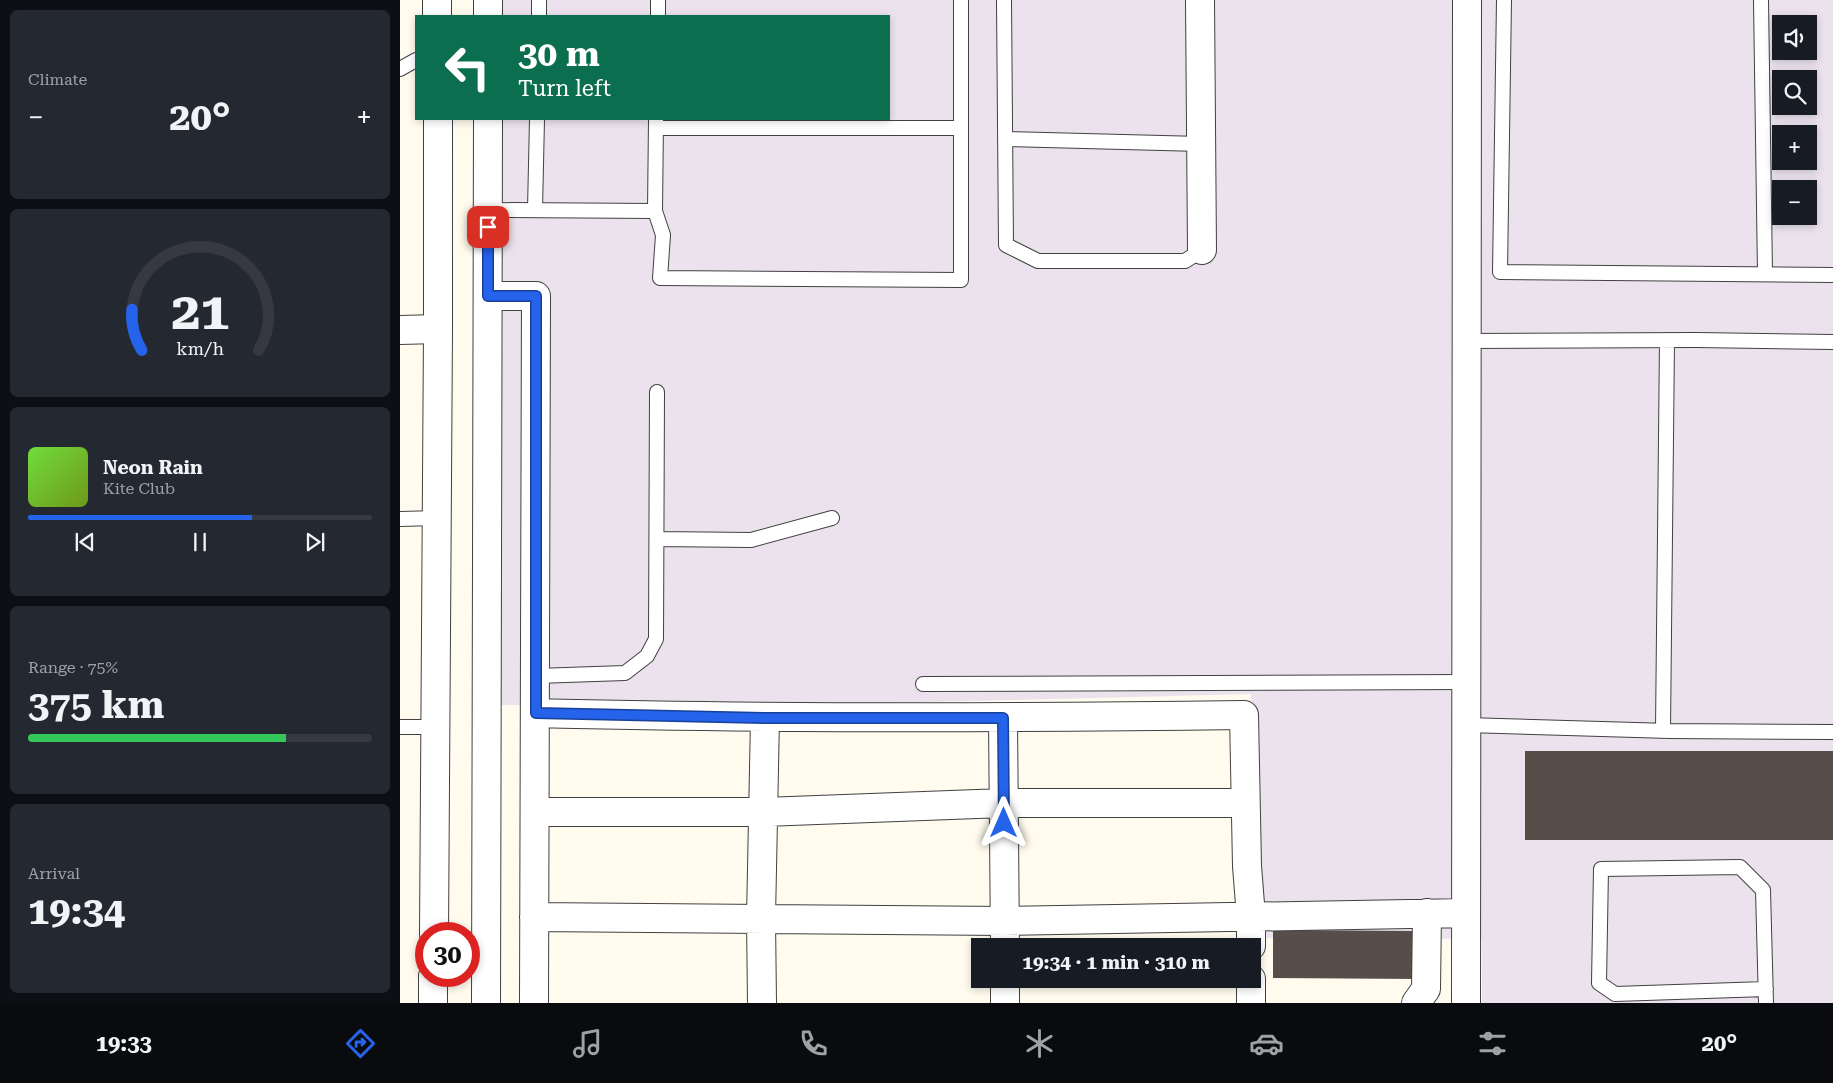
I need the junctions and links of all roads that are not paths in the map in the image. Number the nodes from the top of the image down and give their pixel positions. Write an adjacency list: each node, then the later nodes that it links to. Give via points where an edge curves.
1 (437, 0): 11 (street)
2 (488, 0): 12 (street)
3 (539, 0): 13 (lane)
4 (658, 0): 14 (lane)
5 (961, 0): 21 (lane)
6 (1004, 0): 22 (lane)
7 (1200, 0): 23 (street)
8 (1467, 0): 34 (street)
9 (1504, 0): 28 (lane, via 1500,272)
10 (1761, 0): 28 (lane)
11 (437, 15)
12 (488, 15)
13 (539, 15)
14 (658, 15)
15 (415, 61): 16 (lane)
16 (400, 69)
17 (438, 120): 31 (street)
18 (488, 120): 24 (street)
19 (537, 120): 25 (lane)
20 (656, 123): 21 (lane); 26 (lane)
21 (961, 128): 26 (lane, via 961,280 660,278 663,235)
22 (1005, 139): 23 (lane); 27 (lane, via 1006,245 1038,261 1185,261)
23 (1201, 144): 27 (street)
24 (488, 210): 25 (lane); 30 (street)
25 (535, 210): 26 (lane)
26 (655, 211)
27 (1202, 250)
28 (1764, 274): 29 (lane)
29 (1833, 275)
30 (488, 296): 41 (street, via 536,296); 69 (street)
31 (438, 329): 32 (street); 37 (street)
32 (400, 330)
33 (1667, 340): 34 (lane); 35 (lane); 50 (lane)
34 (1467, 341): 42 (street)
35 (1833, 342)
36 (657, 392): 40 (lane)
37 (437, 518): 39 (lane); 49 (street)
38 (832, 518): 40 (lane, via 750,540)
39 (400, 519)
40 (657, 539): 41 (lane, via 656,639 647,656 625,673)
41 (536, 676): 44 (street)
42 (1466, 682): 43 (lane); 47 (street)
43 (923, 684)
44 (536, 713): 45 (street); 54 (street)
45 (765, 718): 46 (street); 55 (street)
46 (1003, 718): 52 (street); 53 (street, via 1244,714)
47 (1466, 725): 50 (lane); 57 (street)
48 (400, 727): 49 (lane)
49 (435, 727): 61 (street)
50 (1663, 730): 51 (lane)
51 (1833, 732)
52 (1004, 803): 53 (street); 55 (street); 62 (street)
53 (1245, 803): 59 (street)
54 (535, 812): 55 (street); 58 (street)
55 (764, 812): 60 (street)
56 (1427, 913): 57 (street); 59 (street); 74 (street, via 1426,989)
57 (1466, 913): 75 (street)
58 (534, 917): 60 (street); 70 (street)
59 (1251, 917): 62 (street); 63 (street)
60 (761, 919): 62 (street); 71 (street)
61 (434, 922)
62 (1005, 934)
63 (1251, 938)
64 (433, 987): 68 (street)
65 (1005, 988): 72 (street)
66 (1251, 988): 73 (street)
67 (1766, 996): 67 (lane, via 1763,890 1740,867 1601,869 1599,983 1615,994)
68 (433, 1003)
69 (486, 1003)
70 (534, 1003)
71 (762, 1003)
72 (1006, 1003)
73 (1251, 1003)
74 (1416, 1003)
75 (1466, 1003)

